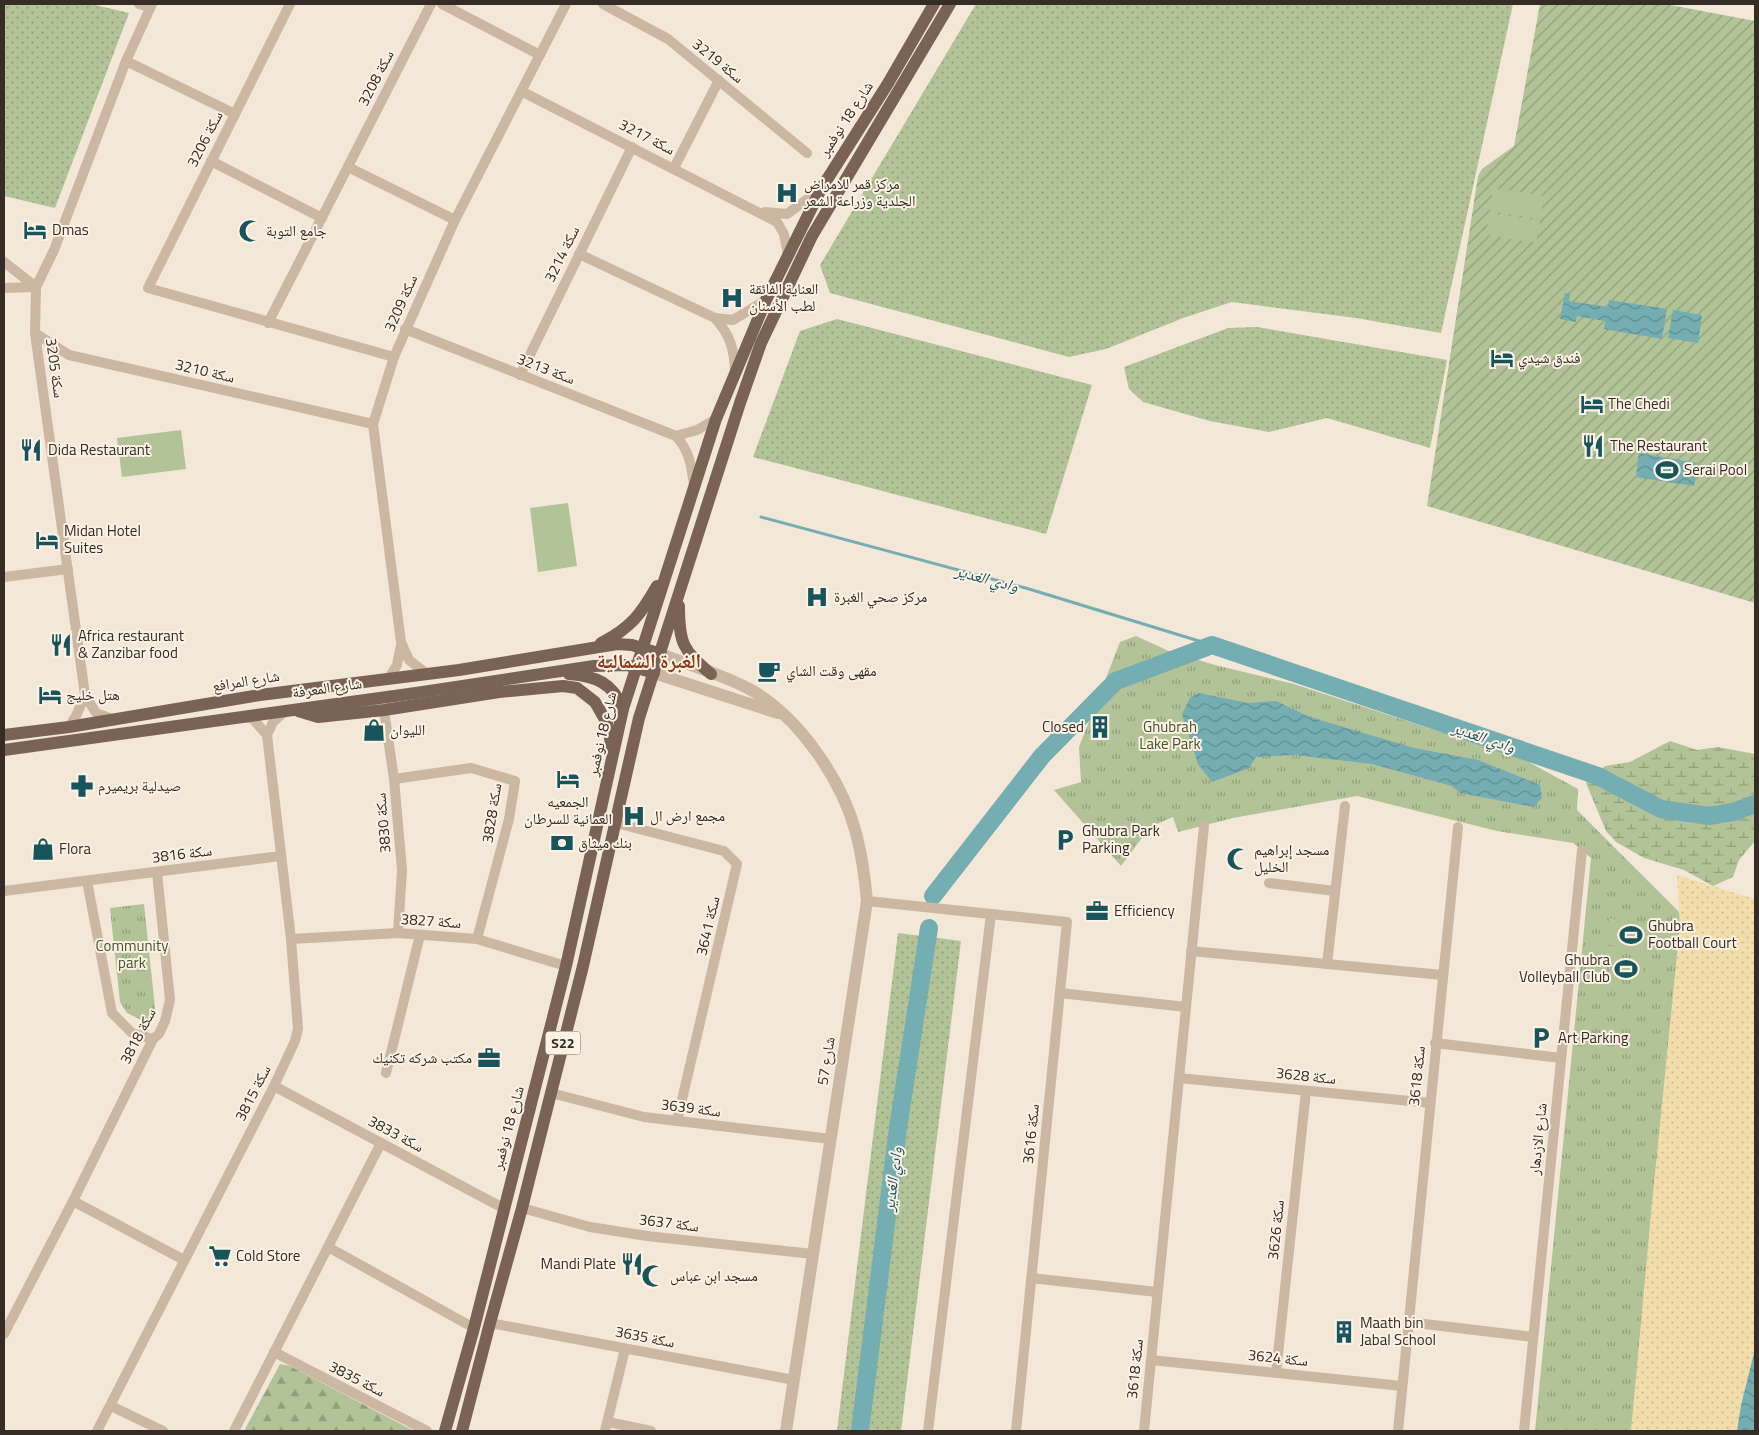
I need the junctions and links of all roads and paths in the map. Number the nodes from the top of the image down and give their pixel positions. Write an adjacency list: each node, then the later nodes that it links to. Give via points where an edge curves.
1 (139, 4): 9 (street)
2 (290, 4): 14 (street, سكة 3206)
3 (431, 4): 18 (street, سكة 3208)
4 (442, 4): 10 (street)
5 (566, 4): 10 (street, سكة 3209)
6 (603, 4): 12 (street, سكة 3219, via 668,39)
7 (934, 4): 20 (main road, شارع 18 نوفمبر / S22)
8 (950, 4): 44 (main road, شارع 18 نوفمبر / S22, via 848,172 795,268 761,343)
9 (151, 5): 11 (street, سكة 3205)
10 (540, 55): 13 (street, سكة 3209)
11 (126, 61): 14 (street); 27 (street, سكة 3205, via 54,250)
12 (719, 80): 16 (street, سكة 3219); 19 (street)
13 (521, 91): 15 (street, سكة 3217); 23 (street, سكة 3209)
14 (235, 114): 17 (street, سكة 3206)
15 (632, 146): 19 (street, سكة 3217); 24 (street, سكة 3214)
16 (807, 153)
17 (211, 161): 22 (street); 31 (street, سكة 3206, via 148,288)
18 (348, 167): 22 (street, سكة 3208); 23 (street)
19 (674, 168): 21 (street, سكة 3217)
20 (821, 189): 21 (street, سكة 3217, via 787,214); 25 (main road, شارع 18 نوفمبر / S22)
21 (759, 211): 25 (street, سكة 3217, via 777,222 784,234)
22 (322, 218): 31 (street, سكة 3208)
23 (455, 220): 32 (street, سكة 3209)
24 (578, 254): 30 (street); 36 (street, سكة 3214)
25 (788, 255): 29 (main road, شارع 18 نوفمبر / S22)
26 (4, 262): 27 (street)
27 (36, 287): 28 (street); 33 (street, سكة 3205)
28 (4, 288)
29 (766, 300): 30 (street, via 734,320); 35 (main road, شارع 18 نوفمبر / S22)
30 (715, 318): 35 (street, via 734,348)
31 (268, 323): 34 (street)
32 (405, 329): 34 (street, سكة 3209); 36 (street, سكة 3213)
33 (35, 333): 38 (street, سكة 3210, via 69,355); 42 (street, سكة 3205)
34 (394, 357): 38 (street, سكة 3209)
35 (735, 371): 37 (main road, شارع 18 نوفمبر / S22)
36 (520, 375): 39 (street, سكة 3213)
37 (716, 419): 39 (street, via 697,430); 40 (main road, شارع 18 نوفمبر / S22)
38 (373, 424): 45 (street, سكة 3209)
39 (676, 436): 40 (street, via 690,457)
40 (694, 486): 41 (main road, شارع 18 نوفمبر / S22)
41 (670, 562): 46 (main road, شارع 18 نوفمبر / S22); 47 (main road, via 635,622 620,634)
42 (68, 569): 43 (street); 55 (street, سكة 3205)
43 (4, 577)
44 (679, 594): 48 (main road, شارع 18 نوفمبر / S22); 53 (main road, via 683,643 690,656)
45 (401, 642): 51 (street, سكة 3209, via 409,660); 54 (street, سكة 3209, via 397,665)
46 (642, 648): 47 (main road, شارع المرافع, via 617,644); 48 (main road); 49 (main road, شارع 18 نوفمبر / S22)
47 (585, 649): 51 (main road, شارع المرافع)
48 (661, 654): 52 (main road, شارع 18 نوفمبر / S22); 53 (street, شارع 57)
49 (636, 668): 50 (main road, شارع المعرفة, via 612,664); 52 (main road, شارع المعرفة); 56 (main road, شارع 18 نوفمبر / S22)
50 (554, 673): 56 (main road, via 597,679 618,694); 57 (main road, شارع المعرفة)
51 (427, 674): 54 (main road, شارع المرافع)
52 (654, 674): 59 (street); 69 (main road, شارع 18 نوفمبر / S22, via 639,718)
53 (711, 674): 59 (street, شارع 57, via 751,690)
54 (389, 678): 61 (main road, شارع المرافع, via 260,695)
55 (85, 695): 61 (street, سكة 3205, via 96,713); 62 (street)
56 (623, 709): 66 (main road, شارع 18 نوفمبر / S22)
57 (289, 710): 58 (main road, via 318,717); 60 (main road, شارع المعرفة); 64 (street, via 273,722)
58 (384, 710): 66 (main road, via 499,692 563,686 577,688 587,694 602,712); 67 (street, سكة 3830)
59 (785, 716): 79 (street, شارع 57, via 824,763 846,808 856,831)
60 (242, 717): 64 (street, via 253,719); 65 (main road, شارع المعرفة)
61 (114, 720): 62 (main road, شارع المرافع)
62 (69, 727): 63 (main road, شارع المرافع)
63 (4, 735)
64 (267, 735): 73 (street, سكة 3815)
65 (4, 750)
66 (613, 752): 87 (main road, شارع 18 نوفمبر / S22)
67 (394, 778): 81 (street, سكة 3830, via 402,870); 84 (street, سكة 3828, via 471,768 515,781 509,819)
68 (1345, 806): 78 (street)
69 (616, 822): 98 (main road, شارع 18 نوفمبر / S22); 100 (street, سكة 3641, via 724,851 737,864)
70 (1204, 826): 85 (street, سكة 3618)
71 (1458, 827): 88 (street, سكة 3618)
72 (1582, 850): 93 (street, شارع الازدهار)
73 (281, 856): 74 (street, سكة 3816); 83 (street, سكة 3815)
74 (156, 872): 75 (street, سكة 3816); 91 (street, سكة 3818, via 170,1000 165,1021)
75 (87, 881): 77 (street, سكة 3816); 91 (street, via 112,1013 132,1033)
76 (1269, 883): 78 (street)
77 (4, 891)
78 (1336, 891): 86 (street)
79 (867, 901): 80 (street, سكة 3616); 101 (street, شارع 57)
80 (991, 914): 89 (street, سكة 3616, via 1067,922); 132 (street)
81 (398, 933): 82 (street, سكة 3827); 83 (street, سكة 3827)
82 (420, 935): 84 (street, سكة 3827); 94 (street)
83 (291, 938): 96 (street, سكة 3815, via 298,1029)
84 (477, 939): 87 (street, سكة 3827)
85 (1191, 951): 86 (street); 90 (street, سكة 3618)
86 (1327, 964): 88 (street)
87 (566, 966): 104 (main road, شارع 18 نوفمبر / S22)
88 (1442, 975): 92 (street, سكة 3618)
89 (1060, 993): 90 (street); 109 (street, سكة 3616)
90 (1186, 1007): 95 (street, سكة 3618)
91 (153, 1039): 103 (street, سكة 3818)
92 (1435, 1043): 93 (street); 99 (street, سكة 3618)
93 (1561, 1058): 115 (street, شارع الازدهار)
94 (386, 1073)
95 (1179, 1078): 97 (street, سكة 3628); 110 (street, سكة 3618)
96 (274, 1086): 102 (street, سكة 3833); 108 (street, سكة 3815)
97 (1306, 1091): 99 (street, سكة 3628); 119 (street, سكة 3626)
98 (551, 1093): 100 (street, سكة 3639, via 644,1117); 105 (main road, شارع 18 نوفمبر / S22)
99 (1430, 1103): 111 (street, سكة 3618)
100 (677, 1121): 101 (street, سكة 3639)
101 (831, 1139): 107 (street, شارع 57)
102 (381, 1143): 104 (street, سكة 3833); 106 (street)
103 (73, 1201): 108 (street); 114 (street, سكة 3818)
104 (503, 1208): 113 (main road, شارع 18 نوفمبر / S22)
105 (522, 1208): 107 (street, سكة 3637, via 590,1227 647,1236); 112 (main road, شارع 18 نوفمبر / S22)
106 (328, 1247): 113 (street); 117 (street)
107 (814, 1254): 120 (street, شارع 57)
108 (184, 1260): 122 (street, سكة 3815)
109 (1031, 1278): 110 (street); 133 (street, سكة 3616)
110 (1158, 1292): 118 (street, سكة 3618)
111 (1408, 1322): 115 (street); 121 (street, سكة 3618)
112 (490, 1323): 116 (street, سكة 3635); 129 (main road, شارع 18 نوفمبر / S22)
113 (474, 1328): 128 (main road, شارع 18 نوفمبر / S22)
114 (4, 1334)
115 (1534, 1336): 136 (street, شارع الازدهار)
116 (625, 1349): 120 (street, سكة 3635); 123 (street)
117 (274, 1352): 126 (street); 127 (street, سكة 3835)
118 (1151, 1360): 119 (street, سكة 3624); 134 (street, سكة 3618)
119 (1276, 1373): 121 (street, سكة 3624)
120 (794, 1380): 131 (street, شارع 57)
121 (1402, 1386): 135 (street, سكة 3618)
122 (111, 1406): 124 (street, سكة 3815); 125 (street)
123 (606, 1426): 130 (street)
124 (97, 1431)
125 (163, 1431)
126 (234, 1431)
127 (427, 1431)
128 (446, 1431)
129 (462, 1431)
130 (651, 1431)
131 (786, 1431)
132 (928, 1431)
133 (1016, 1431)
134 (1144, 1431)
135 (1398, 1431)
136 (1524, 1431)

